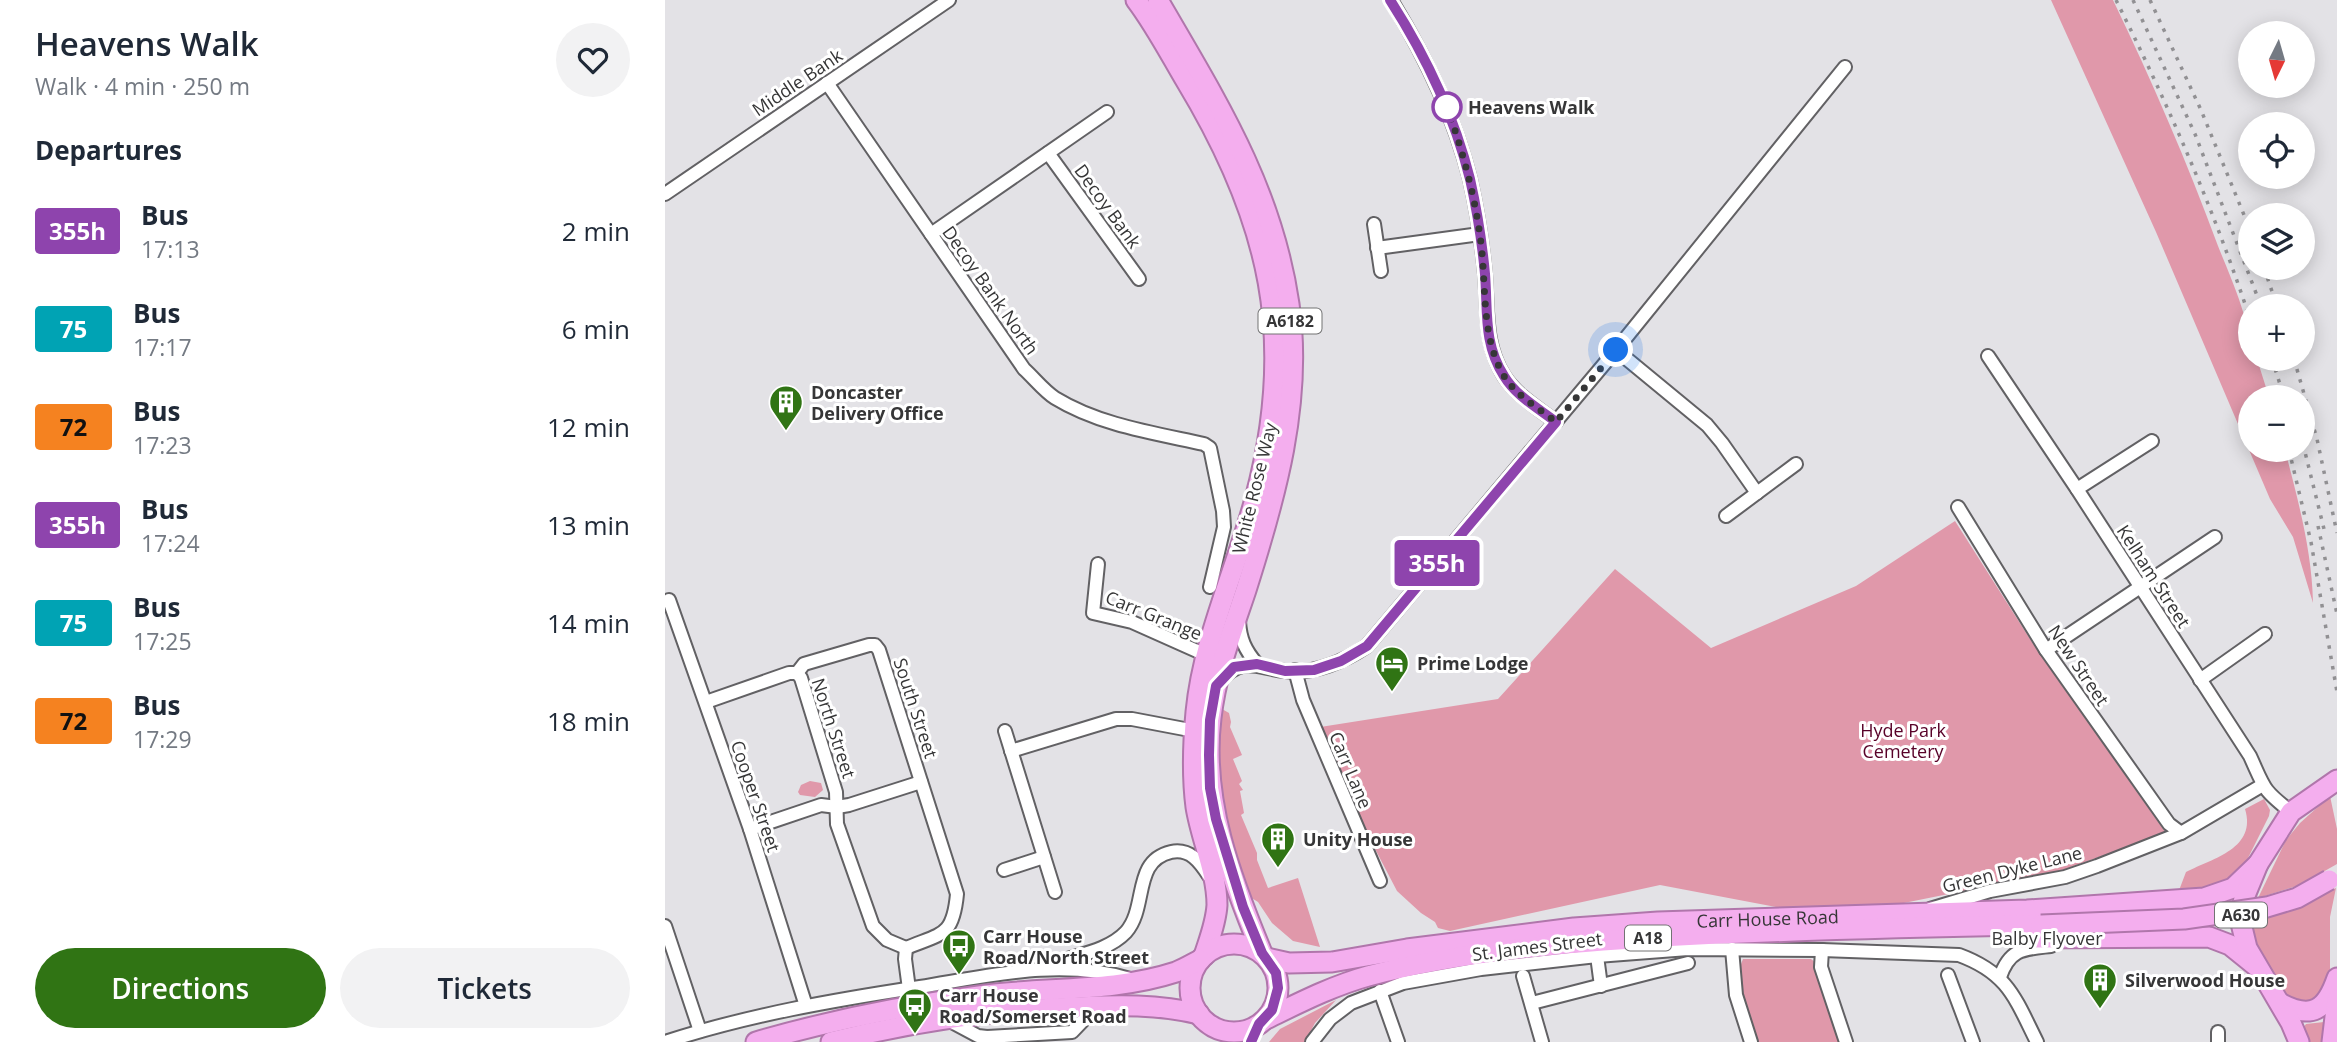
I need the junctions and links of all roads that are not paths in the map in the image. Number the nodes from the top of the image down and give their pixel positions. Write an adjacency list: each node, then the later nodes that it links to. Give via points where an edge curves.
1 (949, 0): 6 (street, Middle Bank)
2 (1136, 0): 33 (highway, White Rose Way / A6182, via 1215,128 1246,195 1274,320 1275,383 1266,457)
3 (1158, 0): 30 (highway, White Rose Way / A6182, via 1226,117 1258,185 1289,305 1292,374 1288,423 1269,519)
4 (1391, 0): 11 (street, via 1415,39 1448,111 1469,175)
5 (1845, 67): 16 (street)
6 (827, 83): 9 (street, Middle Bank); 12 (street, Decoy Bank North)
7 (1107, 112): 8 (street)
8 (1048, 153): 12 (street); 15 (street, Decoy Bank)
9 (665, 194)
10 (1374, 224): 13 (street)
11 (1480, 233): 13 (street); 18 (street, via 1490,346 1518,393)
12 (931, 234): 27 (street, Decoy Bank North, via 1024,369 1052,396 1098,418 1210,448 1224,527)
13 (1377, 248): 14 (street)
14 (1381, 271)
15 (1139, 279)
16 (1616, 350): 18 (street); 22 (street, via 1707,425)
17 (1988, 356): 21 (street, Kelham Street)
18 (1556, 422): 35 (street, via 1367,646 1325,667)
19 (2152, 441): 21 (street)
20 (1796, 464): 22 (street)
21 (2077, 489): 28 (street, Kelham Street)
22 (1757, 493): 24 (street)
23 (1958, 508): 32 (street, New Street)
24 (1726, 516)
25 (2215, 537): 28 (street)
26 (1098, 564): 33 (street, Carr Grange, via 1093,613 1132,622)
27 (1210, 587)
28 (2140, 588): 32 (street); 37 (street, Kelham Street)
29 (669, 600): 39 (street, Cooper Street)
30 (1239, 612): 34 (street, via 1242,643); 38 (highway, White Rose Way / A6182)
31 (2265, 634): 37 (street)
32 (2046, 650): 49 (street, New Street, via 2169,824)
33 (1206, 655): 41 (highway, White Rose Way / A6182)
34 (1257, 664): 35 (street); 38 (street, via 1234,667)
35 (1295, 670): 54 (street, Carr Lane, via 1303,701)
36 (797, 673): 39 (street, North Street); 43 (street, South Street, via 804,664 875,645); 46 (street, North Street, via 821,738)
37 (2200, 680): 45 (street, Kelham Street, via 2250,756)
38 (1216, 686): 66 (highway, White Rose Way / A6182, via 1210,720 1210,788 1222,844)
39 (706, 702): 48 (street, Cooper Street)
40 (1005, 731): 42 (street)
41 (1195, 731): 42 (street, via 1116,719); 55 (highway, White Rose Way / A6182, via 1196,806)
42 (1011, 751): 50 (street)
43 (921, 782): 46 (street, South Street); 63 (street, South Street, via 957,894 952,923 927,941)
44 (2333, 783): 47 (highway, Balby Flyover / A630)
45 (2262, 786): 47 (street, Kelham Street); 49 (street, Green Dyke Lane)
46 (837, 807): 48 (street, North Street, via 821,805); 63 (street, North Street, via 837,824 873,926 887,940)
47 (2291, 812): 51 (highway, Balby Flyover / A630)
48 (750, 829): 84 (street, Cooper Street)
49 (2181, 833): 57 (street, Green Dyke Lane, via 2065,877 1990,891)
50 (1044, 857): 52 (street); 56 (street)
51 (2258, 864): 57 (highway, Carr House Road / A18, via 2233,888 2204,898); 70 (highway, Balby Flyover / A630, via 2240,919 2246,948)
52 (1004, 870)
53 (2333, 878): 58 (highway, Balby Flyover / A18, bridge, via 2267,908 2184,919)
54 (1380, 881)
55 (1214, 882): 62 (street, via 1189,853 1177,851 1158,857 1144,874 1140,903 1127,931); 68 (highway, White Rose Way / A6182, via 1217,905)
56 (1055, 892)
57 (1922, 912): 66 (highway, Carr House Road / A18, via 1561,929 1332,962 1289,963)
58 (2041, 925): 60 (highway, Carr House Road / A18)
59 (665, 926): 89 (street)
60 (1829, 929): 61 (highway, Balby Flyover / A18, via 1977,937); 88 (highway, Carr House Road / A18, via 1601,941 1416,965 1327,990)
61 (2128, 938): 70 (highway, Balby Flyover / A18, via 2209,937 2230,945); 75 (street, via 2019,950 2004,965)
62 (1105, 945): 71 (street); 72 (street, via 1099,957)
63 (906, 948): 79 (street)
64 (1732, 949): 65 (street, St. James Street); 67 (street, St. James Street); 100 (street, via 1736,995)
65 (1822, 950): 75 (street, St. James Street, via 1959,954); 101 (street, via 1821,967)
66 (1264, 956): 68 (highway, via 1240,945 1224,946); 88 (highway, via 1276,973 1278,988 1276,1003)
67 (1597, 956): 78 (street); 80 (street, St. James Street, via 1434,976)
68 (1202, 958): 77 (highway, via 1179,971); 86 (highway, via 1191,984 1193,1003)
69 (1688, 963): 78 (street)
70 (2256, 966): 83 (highway, Balby Flyover / A630)
71 (1040, 969): 72 (street); 79 (street)
72 (1104, 972): 77 (street)
73 (1948, 975): 102 (street)
74 (1524, 976): 82 (street)
75 (2000, 977): 103 (street, St. James Street)
76 (2337, 978): 83 (highway, via 2330,997 2317,1010 2299,1011)
77 (1137, 981): 94 (highway, via 991,994 892,1009)
78 (1601, 986): 82 (street)
79 (909, 989): 84 (street)
80 (1380, 991): 97 (street, St. James Street, via 1337,1011); 98 (street)
81 (2337, 1000): 105 (highway)
82 (1532, 1003): 99 (street)
83 (2280, 1003): 104 (highway, A630)
84 (806, 1006): 89 (street)
85 (1097, 1006): 86 (highway, via 1159,1006); 87 (highway); 91 (street)
86 (1201, 1017): 88 (highway, via 1219,1029); 96 (highway)
87 (948, 1019): 90 (street); 92 (highway)
88 (1258, 1028)
89 (700, 1031): 93 (street)
90 (969, 1037): 91 (street)
91 (1075, 1037)
92 (858, 1039): 95 (highway)
93 (665, 1042)
94 (756, 1042)
95 (831, 1042)
96 (1213, 1042)
97 (1312, 1042)
98 (1398, 1042)
99 (1542, 1042)
100 (1751, 1042)
101 (1846, 1042)
102 (1973, 1042)
103 (2037, 1042)
104 (2298, 1042)
105 (2332, 1042)

